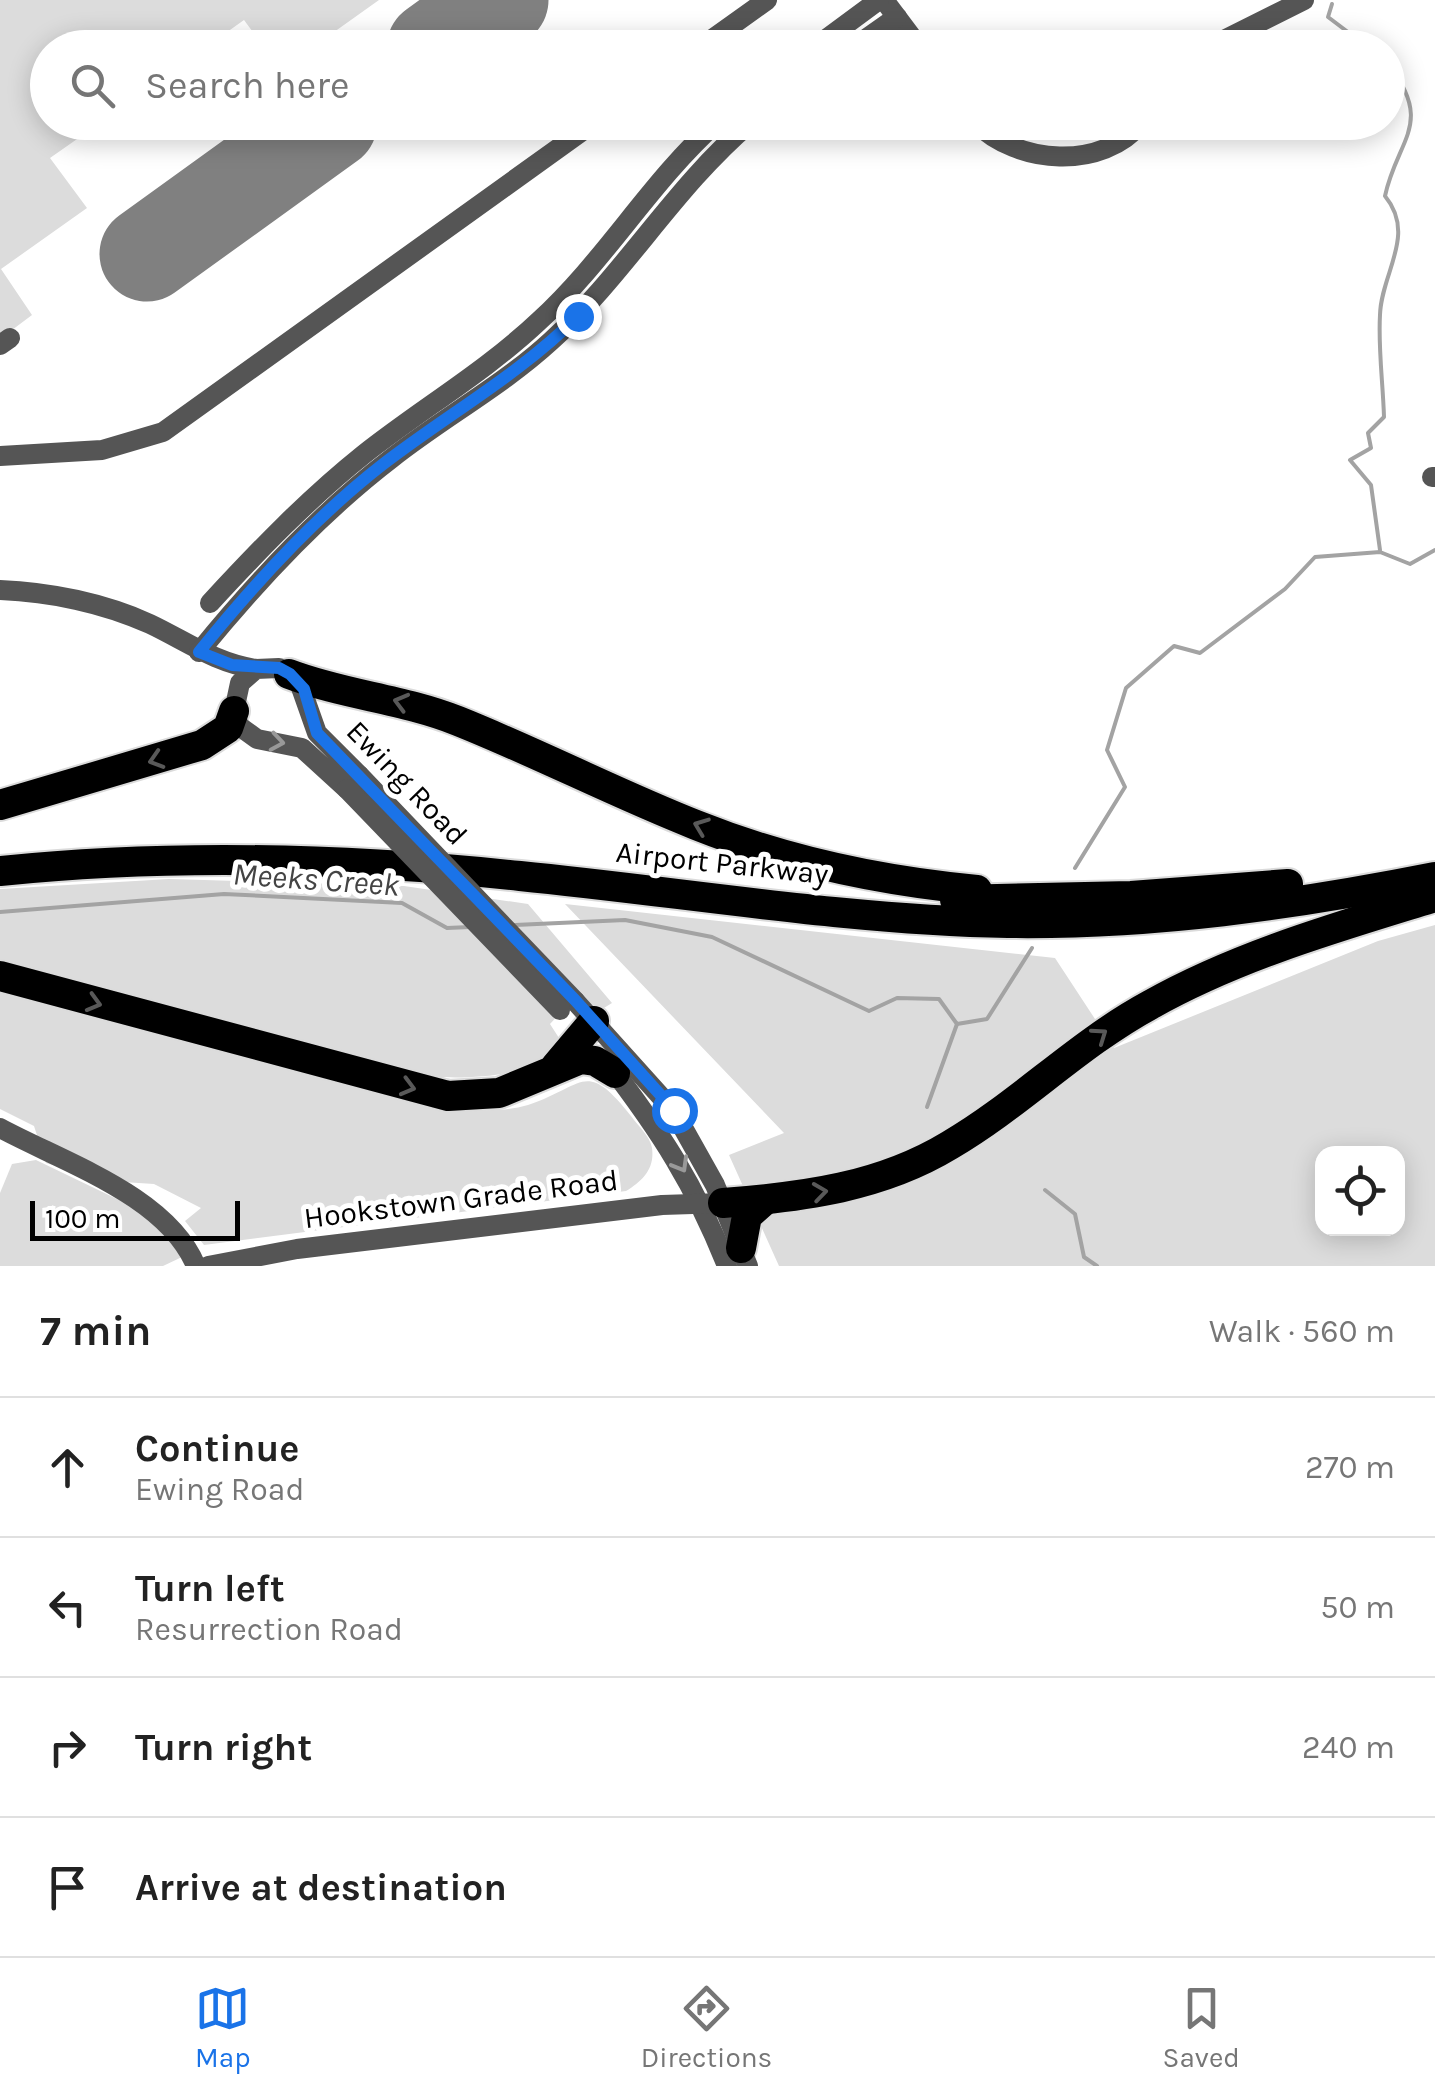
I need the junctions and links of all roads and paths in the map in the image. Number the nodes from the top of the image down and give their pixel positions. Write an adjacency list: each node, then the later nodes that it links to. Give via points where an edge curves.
1 (766, 0): 4 (street)
2 (1304, 0): 8 (street)
3 (887, 5): 5 (street); 6 (street); 7 (street)
4 (725, 30)
5 (845, 30)
6 (867, 30)
7 (906, 30)
8 (1244, 30)
9 (569, 140): 14 (street, via 162,432 102,450)
10 (699, 140): 16 (street, via 543,318 349,466)
11 (731, 140): 17 (street, via 565,328 512,375 350,492)
12 (1001, 140): 13 (street, via 1056,156)
13 (1121, 140)
14 (0, 456)
15 (0, 590): 17 (street, via 116,612)
16 (210, 603)
17 (199, 652): 18 (street); 20 (street, Ewing Road)
18 (256, 669): 19 (street); 20 (street)
19 (290, 674): 21 (street, Ewing Road, via 304,689 317,733); 27 (highway, one-way to 19, via 912,884 788,857 698,826 424,708)
20 (234, 703): 21 (street, Ewing Road, one-way to 21, via 246,734 302,748); 22 (highway, one-way to 22, via 228,728 202,746)
21 (353, 782): 30 (street, Ewing Road, bridge)
22 (0, 805)
23 (0, 851): 27 (highway, Airport Parkway, via 200,840 349,841 898,898)
24 (1435, 856): 27 (highway, Airport Parkway, via 1294,884)
25 (0, 871): 26 (highway, Airport Parkway, via 97,861 282,858 858,914 1008,922 1240,911)
26 (1435, 877)
27 (1070, 898)
28 (1435, 898): 34 (highway, one-way to 28, via 842,1189 912,1166 1148,1005 1277,948)
29 (0, 976): 31 (highway, one-way to 31, via 448,1096 499,1093)
30 (578, 1016): 31 (highway); 32 (street, Ewing Road); 35 (street, Ewing Road, via 674,1110)
31 (556, 1066): 32 (highway, via 589,1060)
32 (615, 1074): 35 (street, Ewing Road, one-way to 35)
33 (0, 1128): 37 (street, via 158,1212 186,1241)
34 (765, 1200): 35 (highway); 36 (highway, via 748,1216)
35 (712, 1203): 36 (street, Ewing Road); 38 (street, Hookstown Grade Road, via 297,1249)
36 (739, 1260)
37 (196, 1266)
38 (208, 1266)

